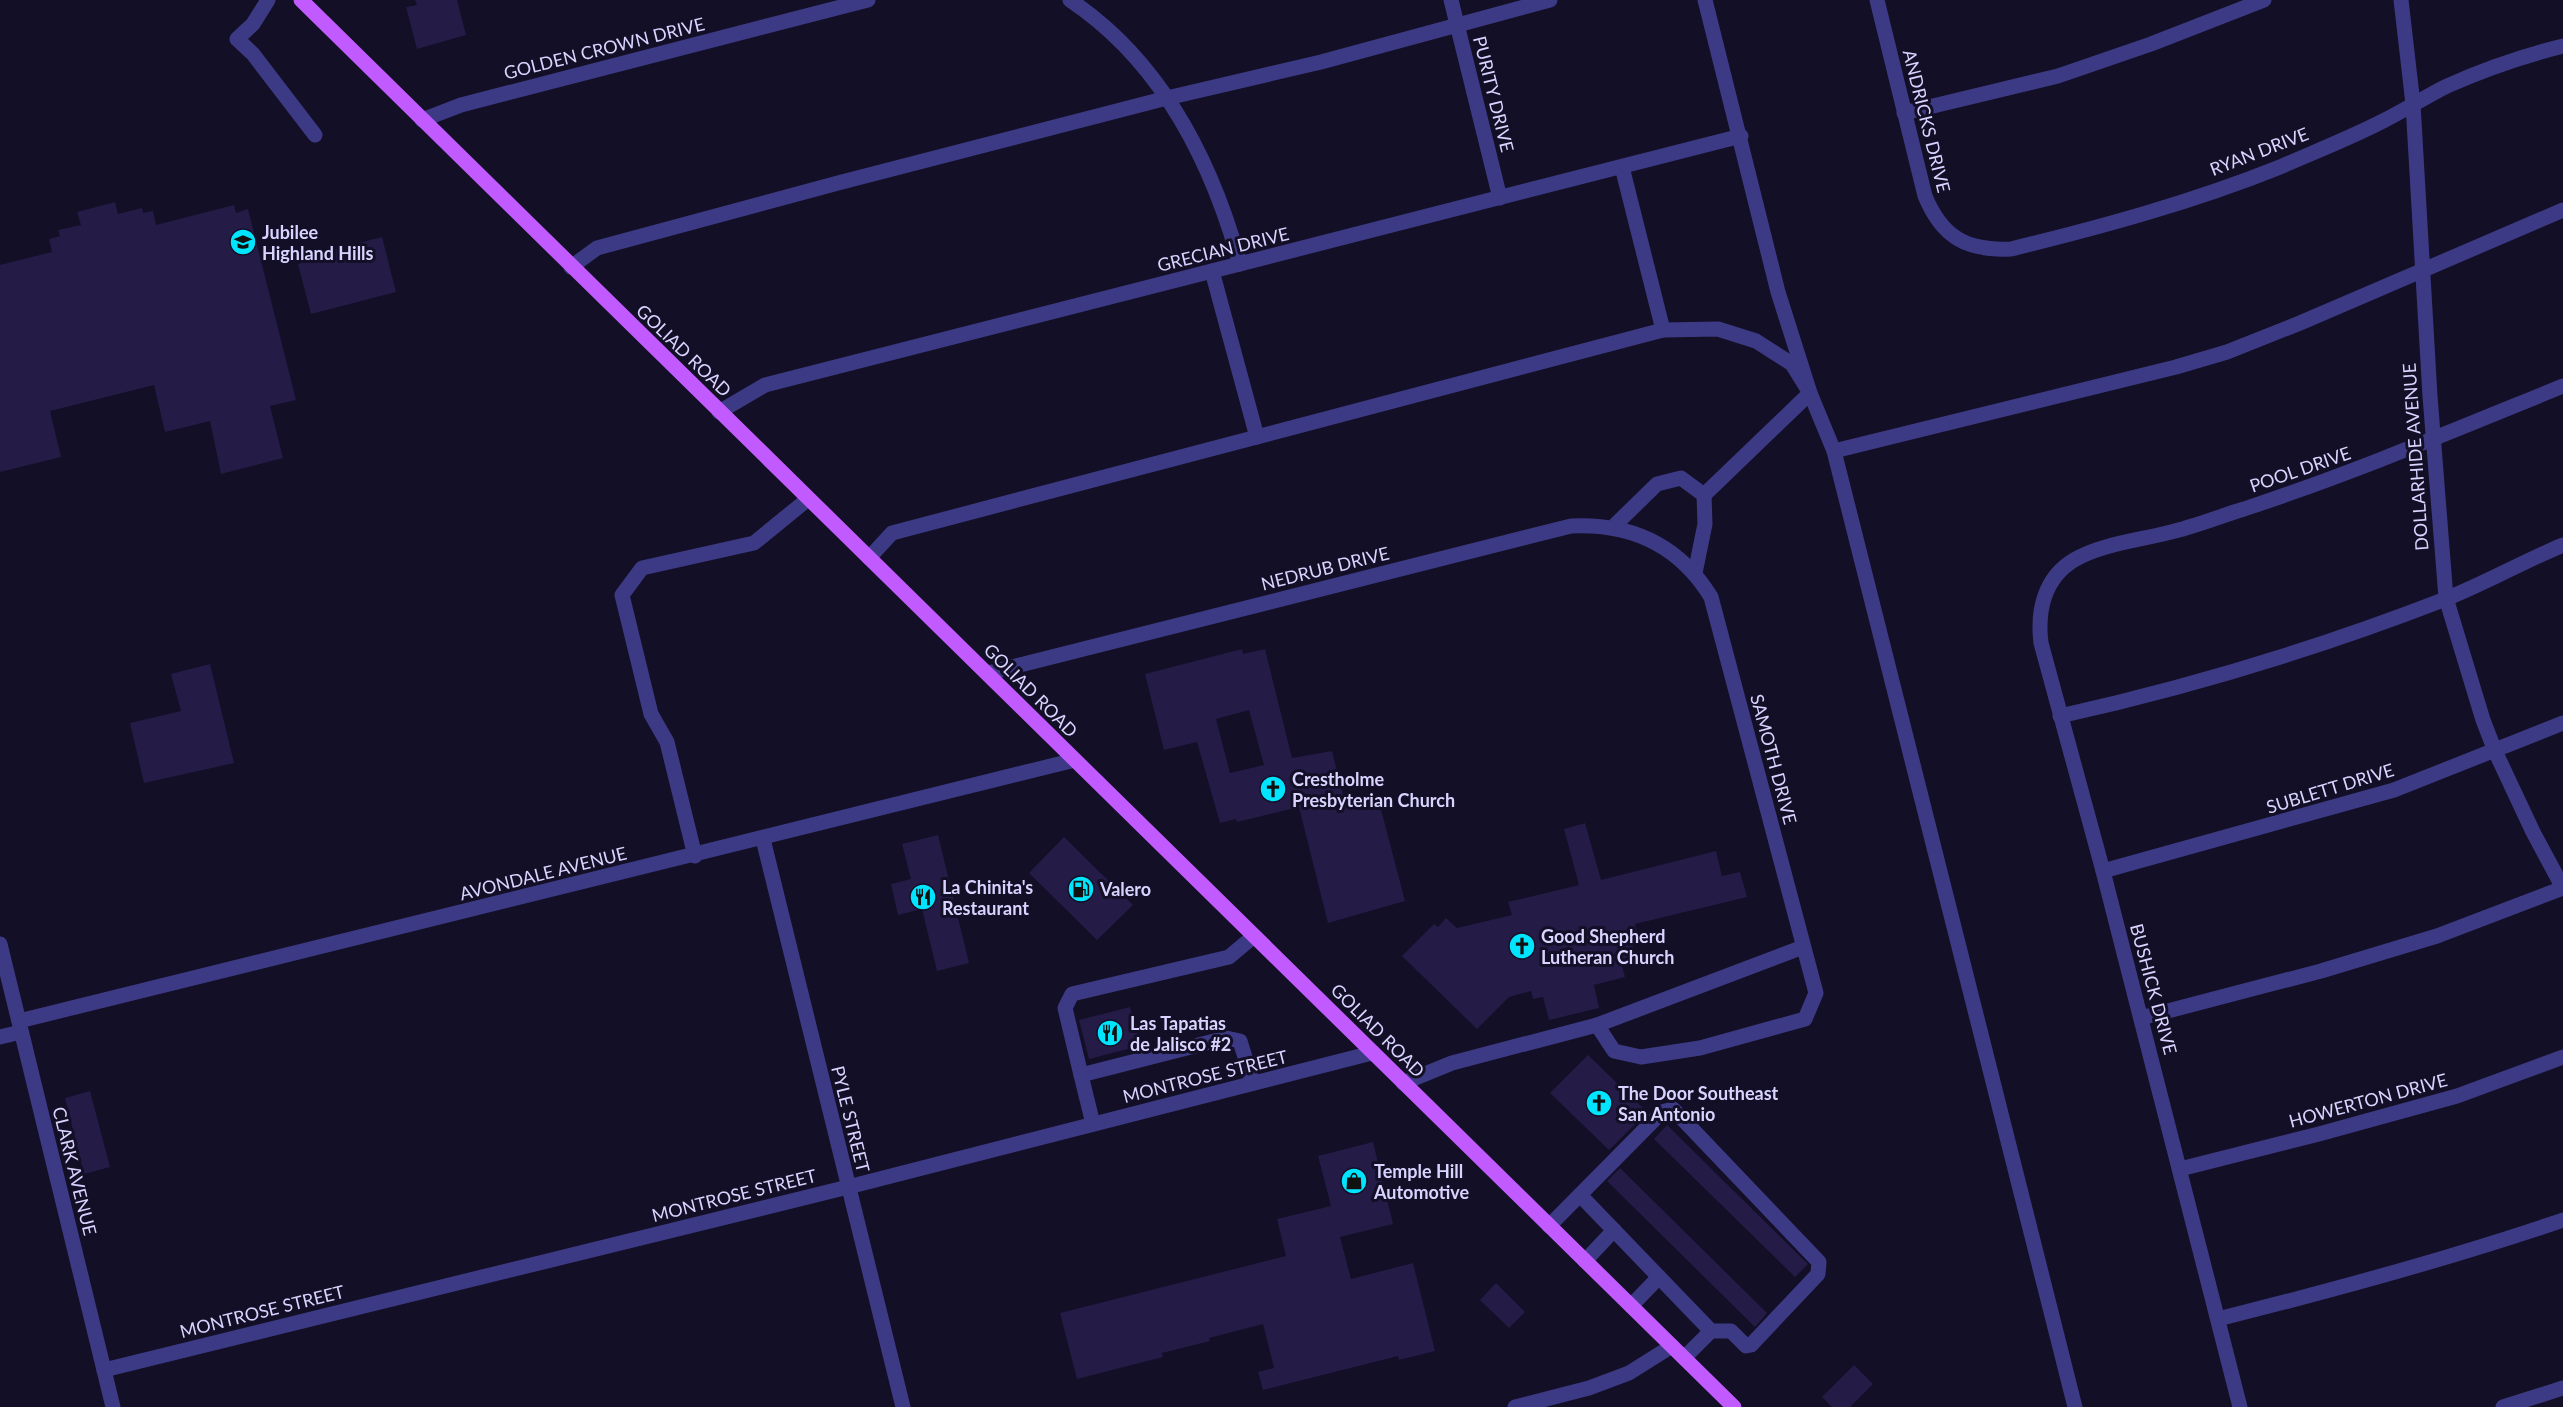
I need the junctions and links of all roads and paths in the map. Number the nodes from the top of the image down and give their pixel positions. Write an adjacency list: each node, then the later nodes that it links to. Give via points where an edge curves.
1 (268, 0): 17 (street, via 253,24 237,39)
2 (301, 0): 16 (main road, GOLIAD ROAD)
3 (868, 0): 16 (street, GOLDEN CROWN DRIVE, via 461,105)
4 (1070, 0): 13 (street, via 1114,36)
5 (1450, 0): 11 (street, PURITY DRIVE)
6 (1550, 0): 11 (street)
7 (1705, 0): 18 (street)
8 (1877, 0): 15 (street, ANDRICKS DRIVE)
9 (2264, 0): 15 (street, via 2058,76)
10 (2401, 0): 14 (street, DOLLARHIDE AVENUE)
11 (1457, 26): 13 (street); 20 (street, PURITY DRIVE)
12 (2563, 46): 14 (street, RYAN DRIVE, via 2488,69)
13 (1167, 98): 23 (street, via 1193,139); 24 (street, via 597,248)
14 (2413, 104): 22 (street, RYAN DRIVE, via 2279,167 2104,226 2011,249 1987,249); 26 (street, DOLLARHIDE AVENUE)
15 (1904, 113): 22 (street, ANDRICKS DRIVE, via 1933,215)
16 (422, 120): 24 (main road, GOLIAD ROAD)
17 (315, 135)
18 (1741, 136): 19 (street, GRECIAN DRIVE); 29 (street, via 1778,292)
19 (1622, 167): 20 (street, GRECIAN DRIVE); 27 (street)
20 (1500, 198): 23 (street, GRECIAN DRIVE)
21 (2563, 210): 26 (street)
22 (1959, 240)
23 (1240, 264): 25 (street, GRECIAN DRIVE)
24 (571, 267): 30 (main road, GOLIAD ROAD)
25 (1212, 271): 30 (street, GRECIAN DRIVE, via 765,385); 31 (street)
26 (2422, 272): 32 (street, DOLLARHIDE AVENUE); 33 (street, via 2227,352)
27 (1663, 330): 29 (street, via 1718,329 1756,340 1792,364); 31 (street)
28 (2563, 386): 32 (street, POOL DRIVE)
29 (1810, 393): 33 (street); 34 (street)
30 (719, 412): 35 (main road, GOLIAD ROAD)
31 (1257, 437): 39 (street, via 892,533)
32 (2433, 439): 41 (street, POOL DRIVE, via 2316,485 2176,531 2097,551 2074,560); 42 (street, DOLLARHIDE AVENUE)
33 (1834, 451): 84 (street)
34 (1704, 495): 36 (street, via 1681,478 1657,484); 40 (street, via 1705,524)
35 (808, 499): 39 (main road, GOLIAD ROAD); 49 (street, via 754,543 642,568 621,595 651,714 667,742)
36 (1613, 527): 38 (street, NEDRUB DRIVE, via 1637,533); 43 (street, NEDRUB DRIVE, via 1572,526)
37 (2563, 545): 42 (street)
38 (1669, 551): 40 (street, SAMOTH DRIVE)
39 (869, 558): 43 (main road, GOLIAD ROAD)
40 (1695, 573): 54 (street, SAMOTH DRIVE, via 1712,597)
41 (2051, 582): 44 (street, BUSHICK DRIVE, via 2038,619 2040,643)
42 (2446, 598): 44 (street, via 2272,659); 46 (street, DOLLARHIDE AVENUE)
43 (988, 674): 47 (main road, GOLIAD ROAD)
44 (2060, 716): 50 (street, BUSHICK DRIVE)
45 (2563, 723): 46 (street, SUBLETT DRIVE)
46 (2495, 751): 50 (street, SUBLETT DRIVE, via 2394,790); 51 (street, DOLLARHIDE AVENUE)
47 (1075, 760): 48 (street, AVONDALE AVENUE); 52 (main road, GOLIAD ROAD)
48 (763, 839): 49 (street, AVONDALE AVENUE); 66 (street, PYLE STREET)
49 (695, 856): 57 (street, AVONDALE AVENUE)
50 (2103, 871): 55 (street, BUSHICK DRIVE)
51 (2563, 888): 55 (street, via 2437,936)
52 (1254, 936): 59 (main road, GOLIAD ROAD); 61 (street, via 1229,957 1072,994 1065,1008)
53 (0, 944): 57 (street, CLARK AVENUE)
54 (1803, 947): 56 (street); 56 (street, SAMOTH DRIVE, via 1815,993 1805,1019 1700,1048 1641,1058 1614,1052)
55 (2141, 1018): 65 (street, BUSHICK DRIVE)
56 (1597, 1025): 63 (street, via 1452,1063)
57 (20, 1027): 58 (street, AVONDALE AVENUE); 78 (street, CLARK AVENUE)
58 (0, 1037)
59 (1372, 1053): 62 (street, MONTROSE STREET); 63 (main road, GOLIAD ROAD)
60 (2563, 1057): 65 (street, HOWERTON DRIVE, via 2457,1096)
61 (1081, 1075): 62 (street, via 1226,1038 1240,1041); 64 (street)
62 (1253, 1083): 64 (street, MONTROSE STREET)
63 (1403, 1083): 69 (main road, GOLIAD ROAD)
64 (1093, 1124): 66 (street, MONTROSE STREET)
65 (2180, 1168): 74 (street, BUSHICK DRIVE)
66 (848, 1187): 78 (street, MONTROSE STREET); 81 (street, PYLE STREET)
67 (1580, 1195): 69 (street); 70 (street); 75 (street, via 1662,1112 1673,1109 1820,1262 1818,1274 1751,1345 1746,1346 1731,1331)
68 (2563, 1220): 74 (street, via 2420,1266)
69 (1549, 1226): 71 (main road, GOLIAD ROAD)
70 (1614, 1230): 71 (street); 72 (street)
71 (1585, 1261): 73 (main road, GOLIAD ROAD)
72 (1659, 1277): 73 (street); 75 (street)
73 (1631, 1306): 76 (main road, GOLIAD ROAD)
74 (2218, 1318): 85 (street, BUSHICK DRIVE)
75 (1711, 1331): 77 (street)
76 (1672, 1346): 77 (main road, GOLIAD ROAD); 82 (street, via 1629,1373)
77 (1684, 1358): 83 (main road, GOLIAD ROAD)
78 (104, 1370): 80 (street, CLARK AVENUE)
79 (2563, 1388): 86 (street)
80 (113, 1407)
81 (903, 1407)
82 (1515, 1407)
83 (1734, 1407)
84 (2075, 1407)
85 (2240, 1407)
86 (2503, 1407)

